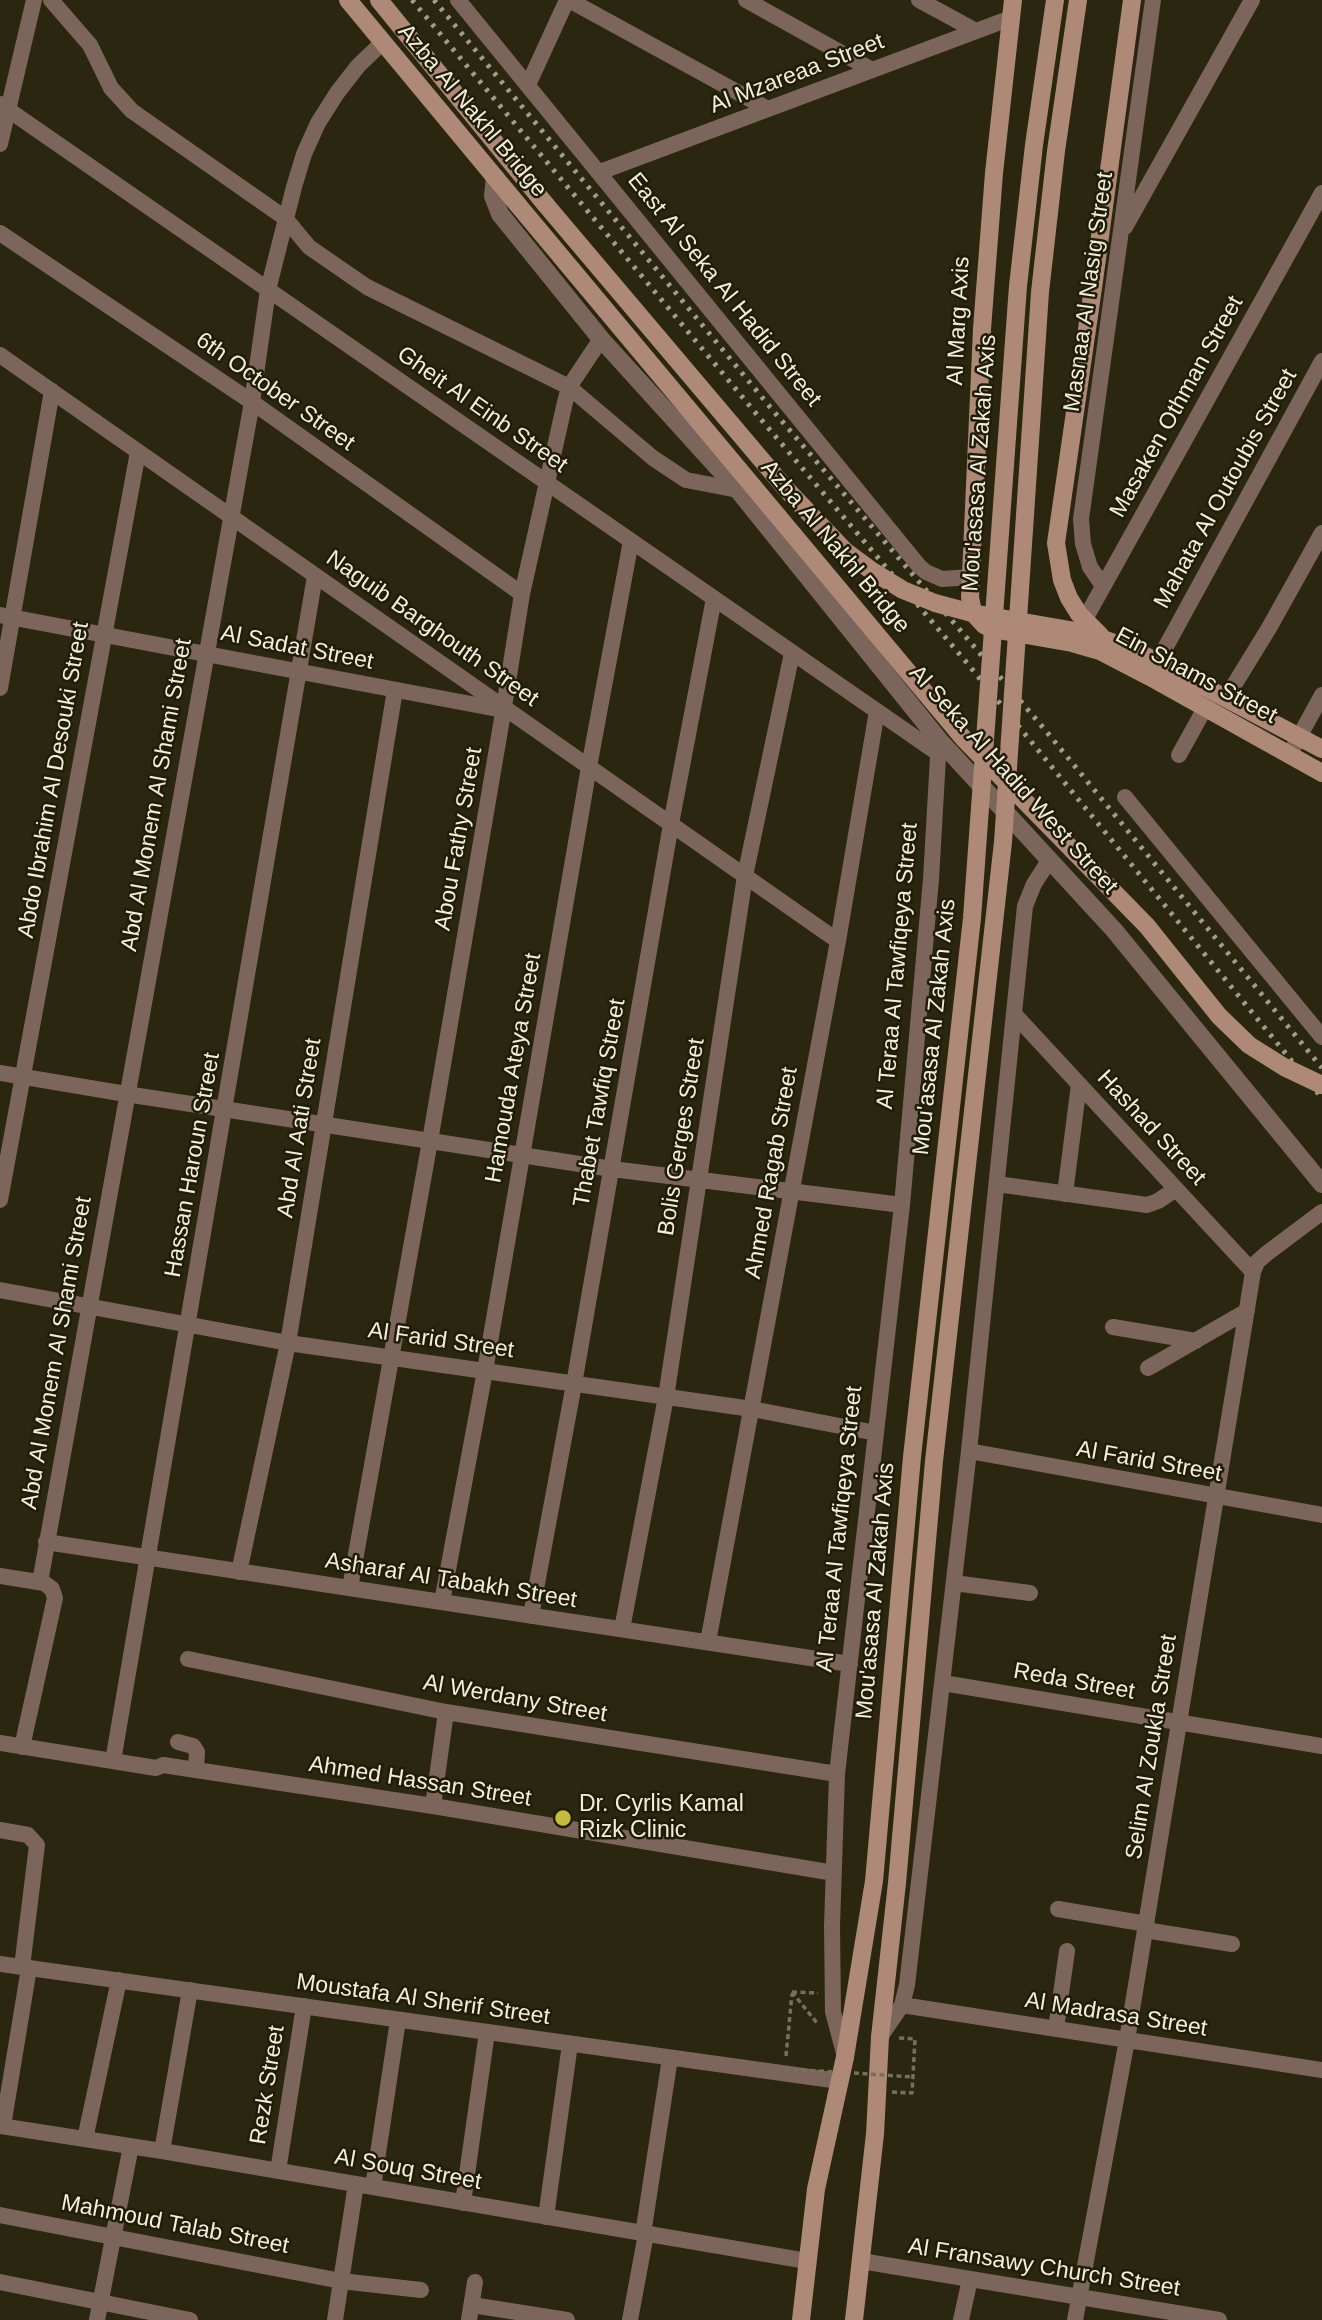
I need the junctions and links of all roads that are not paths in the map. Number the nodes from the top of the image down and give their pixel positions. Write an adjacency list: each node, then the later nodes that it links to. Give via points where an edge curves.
1 (34, 0): 21 (street)
2 (51, 0): 28 (street, via 90,45 102,74 132,111)
3 (348, 0): 17 (main road, Azba Al Nakhl Bridge)
4 (379, 0): 20 (main road, Azba Al Nakhl Bridge)
5 (458, 0): 19 (street, East Al Seka Al Hadid Street)
6 (568, 0): 19 (street); 23 (street)
7 (746, 0): 18 (street)
8 (919, 0): 16 (street)
9 (1013, 0): 15 (main road, Al Marg Axis)
10 (1055, 0): 158 (main road, Mou'asasa Al Zakah Axis, bridge, via 1018,286 972,918 912,1457 874,1881)
11 (1078, 0): 155 (main road, Mou'asasa Al Zakah Axis, bridge, via 1040,292 1003,842 934,1461)
12 (1132, 0): 52 (main road, bridge, via 1056,543 1059,571 1069,598)
13 (1153, 0): 30 (street, Masnaa Al Nasig Street)
14 (1252, 0): 30 (street)
15 (1011, 19): 16 (street, Al Mzareaa Street); 45 (main road, Al Marg Axis, via 987,251)
16 (976, 31): 18 (street, Al Mzareaa Street)
17 (383, 42): 22 (main road, Azba Al Nakhl Bridge); 28 (street, Abd Al Monem Al Shami Street, via 351,75 318,122)
18 (872, 70): 23 (street, Al Mzareaa Street)
19 (528, 85): 25 (street, East Al Seka Al Hadid Street)
20 (454, 93): 22 (main road); 52 (main road, Azba Al Nakhl Bridge, bridge, via 787,490 845,551 903,590 935,603)
21 (4, 106): 24 (street); 31 (street, Gheit Al Einb Street)
22 (437, 107): 26 (main road, Azba Al Nakhl Bridge)
23 (768, 109): 25 (street, Al Mzareaa Street)
24 (0, 144)
25 (600, 172): 45 (street, East Al Seka Al Hadid Street, via 919,566 942,579)
26 (495, 177): 32 (street, Al Seka Al Hadid West Street, via 492,196 500,214); 81 (main road, Azba Al Nakhl Bridge, bridge, via 964,739 1147,926 1219,1016 1249,1045)
27 (1322, 193): 46 (street, Masaken Othman Street)
28 (285, 218): 31 (street, Abd Al Monem Al Shami Street); 35 (street, via 309,247 367,287)
29 (0, 233): 37 (street, 6th October Street)
30 (1121, 234): 46 (street, Masnaa Al Nasig Street, via 1081,519 1090,567)
31 (268, 290): 37 (street, Abd Al Monem Al Shami Street); 39 (street, Gheit Al Einb Street)
32 (601, 339): 35 (street, Abou Fathy Street); 40 (street, Al Seka Al Hadid West Street)
33 (0, 355): 36 (street, Naguib Barghouth Street)
34 (1322, 361): 57 (street, Mahata Al Outoubis Street)
35 (569, 387): 39 (street, Abou Fathy Street); 40 (street, via 686,480)
36 (52, 391): 38 (street, Naguib Barghouth Street); 49 (street)
37 (252, 402): 41 (street, Abd Al Monem Al Shami Street); 47 (street, 6th October Street)
38 (138, 452): 41 (street, Naguib Barghouth Street); 51 (street, Abdo Ibrahim Al Desouki Street)
39 (547, 482): 43 (street, Gheit Al Einb Street); 47 (street, Abou Fathy Street)
40 (738, 490): 65 (street, Al Seka Al Hadid West Street)
41 (230, 516): 44 (street, Naguib Barghouth Street); 55 (street, Abd Al Monem Al Shami Street)
42 (1322, 533): 61 (street)
43 (631, 541): 48 (street, Gheit Al Einb Street); 69 (street, Hamouda Ateya Street)
44 (315, 576): 56 (street, Hassan Haroun Street); 63 (street, Naguib Barghouth Street)
45 (971, 577): 50 (main road, Al Marg Axis, via 973,613 984,625)
46 (1103, 586): 53 (street, Masaken Othman Street)
47 (522, 594): 63 (street, Abou Fathy Street)
48 (714, 598): 54 (street, Gheit Al Einb Street); 72 (street, Thabet Tawfiq Street)
49 (6, 617): 51 (street, Al Sadat Street); 58 (street)
50 (999, 631): 53 (main road, Ein Shams Street)
51 (104, 635): 55 (street, Al Sadat Street); 79 (street, Abdo Ibrahim Al Desouki Street)
52 (1105, 640): 61 (main road, Azba Al Nakhl Bridge, bridge, via 1162,663)
53 (1072, 643): 57 (main road, Ein Shams Street, via 1100,651)
54 (792, 653): 64 (street, Gheit Al Einb Street); 74 (street, Bolis Gerges Street)
55 (206, 654): 56 (street, Al Sadat Street); 82 (street, Abd Al Monem Al Shami Street)
56 (299, 672): 59 (street, Al Sadat Street); 83 (street, Hassan Haroun Street)
57 (1150, 677): 62 (main road, Ein Shams Street)
58 (0, 688)
59 (395, 690): 63 (street, Al Sadat Street); 84 (street, Abd Al Aati Street)
60 (1322, 695): 68 (street)
61 (1226, 698): 66 (main road, Azba Al Nakhl Bridge, bridge)
62 (1205, 708): 67 (street); 68 (main road, Ein Shams Street)
63 (504, 709): 69 (street, Naguib Barghouth Street); 85 (street, Abou Fathy Street)
64 (877, 711): 65 (street, Gheit Al Einb Street); 75 (street, Ahmed Ragab Street)
65 (939, 747): 73 (street, Al Seka Al Hadid West Street); 95 (street, Al Teraa Al Tawfiqeya Street)
66 (1322, 749)
67 (1179, 755)
68 (1289, 755): 70 (main road, Ein Shams Street)
69 (589, 767): 72 (street, Naguib Barghouth Street); 86 (street, Hamouda Ateya Street)
70 (1322, 773)
71 (1125, 797): 77 (street)
72 (671, 824): 74 (street, Naguib Barghouth Street); 87 (street, Thabet Tawfiq Street)
73 (1051, 859): 76 (street, via 1025,906); 90 (street, Al Seka Al Hadid West Street)
74 (745, 876): 75 (street, Naguib Barghouth Street); 88 (street, Bolis Gerges Street)
75 (838, 941): 92 (street, Ahmed Ragab Street)
76 (1014, 1014): 80 (street, Hashad Street); 89 (street)
77 (1322, 1037)
78 (0, 1073): 79 (street)
79 (23, 1076): 82 (street); 94 (street, Abdo Ibrahim Al Desouki Street)
80 (1079, 1084): 91 (street, Hashad Street); 93 (street)
81 (1322, 1085)
82 (127, 1094): 83 (street); 99 (street, Abd Al Monem Al Shami Street)
83 (225, 1110): 84 (street); 101 (street, Hassan Haroun Street)
84 (323, 1125): 85 (street); 104 (street, Abd Al Aati Street)
85 (430, 1141): 86 (street); 105 (street, Abou Fathy Street)
86 (522, 1156): 87 (street); 107 (street, Hamouda Ateya Street)
87 (612, 1170): 88 (street); 108 (street, Thabet Tawfiq Street)
88 (698, 1180): 92 (street); 109 (street, Bolis Gerges Street)
89 (997, 1184): 93 (street); 112 (street)
90 (1322, 1184)
91 (1176, 1189): 93 (street, via 1147,1205); 97 (street, Hashad Street)
92 (792, 1191): 95 (street); 110 (street, Ahmed Ragab Street)
93 (1065, 1194)
94 (0, 1200)
95 (902, 1205): 111 (street, Al Teraa Al Tawfiqeya Street)
96 (1322, 1212): 97 (street, via 1266,1254)
97 (1253, 1272): 100 (street, Selim Al Zoukla Street)
98 (0, 1290): 99 (street, Al Farid Street)
99 (88, 1306): 101 (street, Al Farid Street); 115 (street, Abd Al Monem Al Shami Street)
100 (1247, 1311): 103 (street); 113 (street, Selim Al Zoukla Street)
101 (189, 1324): 104 (street, Al Farid Street); 116 (street, Hassan Haroun Street)
102 (1113, 1327): 103 (street)
103 (1196, 1341): 106 (street)
104 (288, 1343): 105 (street, Al Farid Street); 117 (street, Abd Al Aati Street)
105 (391, 1357): 107 (street, Al Farid Street); 121 (street, Abou Fathy Street)
106 (1148, 1368)
107 (485, 1371): 108 (street, Al Farid Street); 123 (street, Hamouda Ateya Street)
108 (574, 1384): 109 (street, Al Farid Street); 124 (street, Thabet Tawfiq Street)
109 (666, 1397): 110 (street, Al Farid Street); 125 (street, Bolis Gerges Street)
110 (752, 1409): 111 (street, Al Farid Street); 126 (street, Ahmed Ragab Street)
111 (876, 1433): 128 (street, Al Teraa Al Tawfiqeya Street)
112 (969, 1451): 113 (street, Al Farid Street); 120 (street)
113 (1216, 1497): 114 (street, Al Farid Street); 131 (street, Selim Al Zoukla Street)
114 (1322, 1515)
115 (46, 1542): 116 (street, Asharaf Al Tabakh Street); 119 (street, Abd Al Monem Al Shami Street)
116 (147, 1558): 117 (street, Asharaf Al Tabakh Street); 136 (street, Hassan Haroun Street)
117 (239, 1572): 121 (street, Asharaf Al Tabakh Street)
118 (0, 1576): 119 (street)
119 (40, 1582): 135 (street, via 52,1588 55,1598)
120 (954, 1583): 122 (street); 129 (street)
121 (350, 1588): 123 (street, Asharaf Al Tabakh Street)
122 (1030, 1593)
123 (442, 1602): 124 (street, Asharaf Al Tabakh Street)
124 (531, 1616): 125 (street, Asharaf Al Tabakh Street)
125 (622, 1629): 126 (street, Asharaf Al Tabakh Street)
126 (708, 1642): 128 (street, Asharaf Al Tabakh Street)
127 (188, 1659): 130 (street, Al Werdany Street)
128 (849, 1664): 138 (street, Al Teraa Al Tawfiqeya Street)
129 (943, 1683): 131 (street, Reda Street); 150 (street)
130 (446, 1712): 138 (street, Al Werdany Street); 139 (street)
131 (1179, 1723): 134 (street, Reda Street); 143 (street, Selim Al Zoukla Street)
132 (178, 1742): 137 (street, via 197,1752)
133 (0, 1743): 135 (street, Ahmed Hassan Street)
134 (1322, 1746)
135 (23, 1747): 136 (street, Ahmed Hassan Street)
136 (113, 1761): 137 (street, Ahmed Hassan Street)
137 (196, 1770): 139 (street, Ahmed Hassan Street)
138 (837, 1774): 141 (street, Al Teraa Al Tawfiqeya Street)
139 (433, 1805): 141 (street, Ahmed Hassan Street)
140 (0, 1830): 147 (street, via 28,1835 37,1845)
141 (834, 1873): 158 (street, Al Teraa Al Tawfiqeya Street, via 833,2012)
142 (1058, 1909): 143 (street)
143 (1146, 1927): 144 (street); 156 (street, Selim Al Zoukla Street)
144 (1232, 1944)
145 (1067, 1951): 153 (street)
146 (0, 1964): 147 (street, Moustafa Al Sherif Street)
147 (25, 1967): 148 (street, Moustafa Al Sherif Street); 162 (street)
148 (119, 1980): 149 (street, Moustafa Al Sherif Street); 163 (street)
149 (190, 1990): 151 (street, Moustafa Al Sherif Street); 165 (street)
150 (902, 2005): 153 (street, Al Madrasa Street); 155 (street)
151 (304, 2006): 152 (street, Moustafa Al Sherif Street); 166 (street, Rezk Street)
152 (398, 2020): 154 (street, Moustafa Al Sherif Street); 168 (street)
153 (1056, 2029): 156 (street, Al Madrasa Street)
154 (487, 2032): 157 (street, Moustafa Al Sherif Street); 169 (street)
155 (880, 2036): 175 (main road)
156 (1127, 2040): 160 (street, Al Madrasa Street); 181 (street, Selim Al Zoukla Street)
157 (570, 2044): 159 (street, Moustafa Al Sherif Street); 171 (street)
158 (845, 2057): 161 (main road, Al Teraa Al Tawfiqeya Street)
159 (670, 2058): 161 (street, Moustafa Al Sherif Street); 172 (street)
160 (1322, 2070)
161 (839, 2081): 174 (main road, Al Teraa Al Tawfiqeya Street)
162 (1, 2126): 163 (street, Al Souq Street)
163 (85, 2139): 164 (street, Al Souq Street)
164 (131, 2147): 165 (street, Al Souq Street); 173 (street)
165 (162, 2151): 166 (street, Al Souq Street)
166 (278, 2171): 167 (street, Al Souq Street)
167 (356, 2184): 168 (street, Al Souq Street); 177 (street)
168 (373, 2187): 169 (street, Al Souq Street)
169 (463, 2203): 171 (street, Al Souq Street)
170 (0, 2215): 173 (street, Mahmoud Talab Street)
171 (546, 2217): 172 (street, Al Souq Street)
172 (645, 2234): 174 (street, Al Souq Street); 188 (street)
173 (113, 2236): 177 (street, Mahmoud Talab Street); 182 (street)
174 (807, 2261): 189 (main road, Al Teraa Al Tawfiqeya Street)
175 (861, 2261): 176 (street, Al Fransawy Church Street); 190 (main road)
176 (970, 2279): 181 (street, Al Fransawy Church Street); 191 (street)
177 (341, 2281): 180 (street, Mahmoud Talab Street); 187 (street)
178 (0, 2282): 182 (street)
179 (475, 2283): 183 (street)
180 (421, 2290)
181 (1079, 2297): 192 (street, Selim Al Zoukla Street); 193 (street, Al Fransawy Church Street)
182 (100, 2303): 185 (street); 186 (street)
183 (470, 2312): 184 (street)
184 (558, 2319)
185 (97, 2320)
186 (190, 2320)
187 (335, 2320)
188 (630, 2320)
189 (801, 2320)
190 (854, 2320)
191 (961, 2320)
192 (1075, 2320)
193 (1219, 2320)

